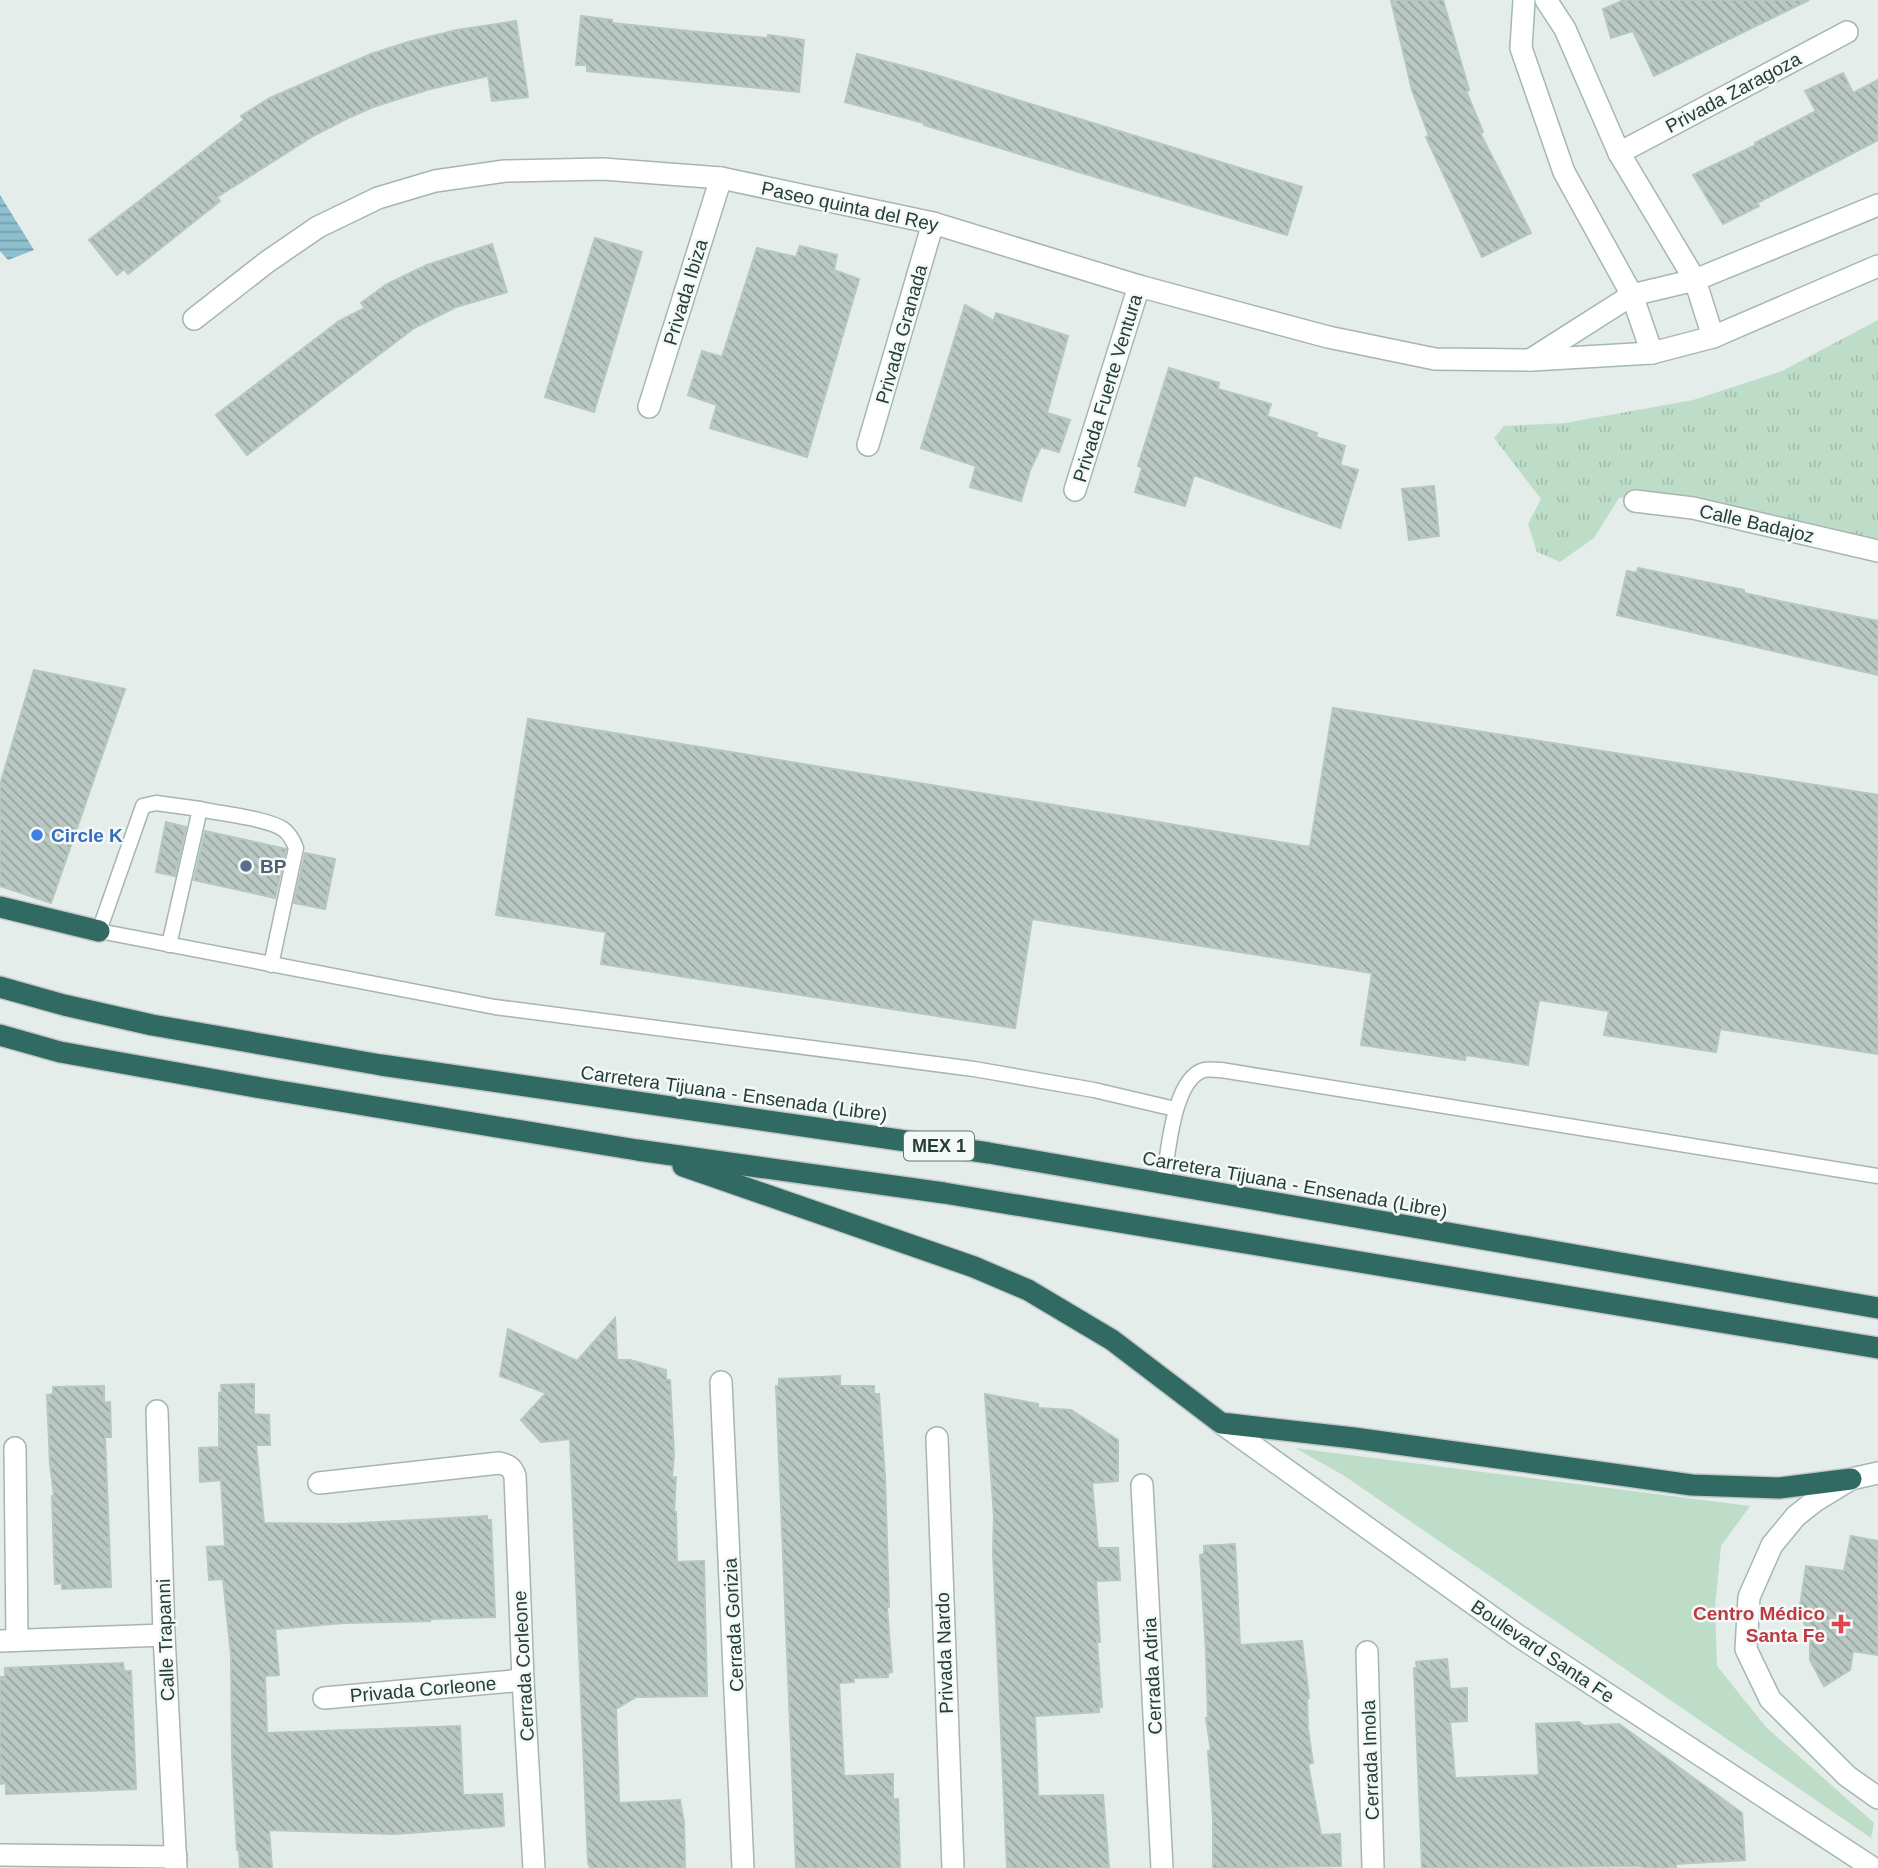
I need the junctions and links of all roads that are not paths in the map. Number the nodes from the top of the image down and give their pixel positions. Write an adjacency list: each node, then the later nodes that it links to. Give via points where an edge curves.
1 (1524, 0): 11 (street, via 1521,48 1564,172)
2 (1546, 0): 4 (street, via 1565,29)
3 (1847, 32): 4 (street, Privada Zaragoza)
4 (1619, 153): 9 (street)
5 (721, 178): 7 (street, Paseo quinta del Rey); 12 (street, Paseo quinta del Rey, via 603,169 506,171 435,181 378,198 318,227); 16 (street, Privada Ibiza)
6 (1878, 205): 9 (street)
7 (933, 223): 10 (street, Paseo quinta del Rey); 17 (street, Privada Granada)
8 (1878, 266): 13 (street, Paseo quinta del Rey)
9 (1695, 279): 11 (street); 13 (street)
10 (1139, 286): 15 (street, Paseo quinta del Rey, via 1328,337 1435,359); 18 (street, Privada Fuerte Ventura)
11 (1632, 295): 14 (street); 15 (street)
12 (194, 319)
13 (1713, 337): 14 (street, Paseo quinta del Rey)
14 (1651, 353): 15 (street, Paseo quinta del Rey)
15 (1530, 360)
16 (649, 407)
17 (868, 445)
18 (1075, 491)
19 (1635, 501): 20 (street, Calle Badajoz, via 1693,508)
20 (1878, 551)
21 (200, 809): 23 (lane, via 156,803 143,806); 24 (lane); 25 (lane, via 275,825 292,838 295,858)
22 (0, 907): 23 (highway)
23 (99, 931): 24 (lane)
24 (169, 945): 25 (lane)
25 (271, 965): 28 (lane, via 495,1007 974,1069)
26 (0, 987): 31 (highway, Carretera Tijuana - Ensenada (Libre) / MEX 1, via 152,1025 381,1065 989,1153)
27 (0, 1035): 29 (highway, MEX 1, via 60,1052)
28 (1175, 1109): 30 (lane, via 1196,1074 1221,1070); 31 (lane)
29 (637, 1150): 33 (highway, MEX 1, via 944,1193); 36 (highway, via 974,1266 1028,1290 1112,1340)
30 (1878, 1176)
31 (1163, 1184): 32 (highway, Carretera Tijuana - Ensenada (Libre) / MEX 1)
32 (1878, 1308)
33 (1878, 1348)
34 (721, 1382): 53 (street, Cerrada Gorizia)
35 (157, 1411): 43 (street, Calle Trapanni)
36 (1221, 1423): 40 (highway, via 1692,1485 1779,1488); 51 (street, Boulevard Santa Fe, via 1517,1635)
37 (937, 1438): 54 (street, Privada Nardo)
38 (15, 1448): 44 (street)
39 (1878, 1473): 40 (street)
40 (1852, 1479): 48 (street, via 1796,1516 1772,1545 1749,1597 1745,1649 1770,1699 1847,1776)
41 (319, 1483): 46 (street, Cerrada Corleone, via 499,1462 509,1465 515,1476)
42 (1142, 1485): 55 (street, Cerrada Adria)
43 (164, 1635): 44 (street); 50 (street, Calle Trapanni)
44 (8, 1640)
45 (1367, 1652): 56 (street, Cerrada Imola)
46 (523, 1680): 47 (street, Privada Corleone); 52 (street, Cerrada Corleone)
47 (324, 1698)
48 (1878, 1798)
49 (0, 1855): 50 (street)
50 (176, 1863)
51 (1862, 1865)
52 (534, 1868)
53 (743, 1868)
54 (953, 1868)
55 (1162, 1868)
56 (1373, 1868)

